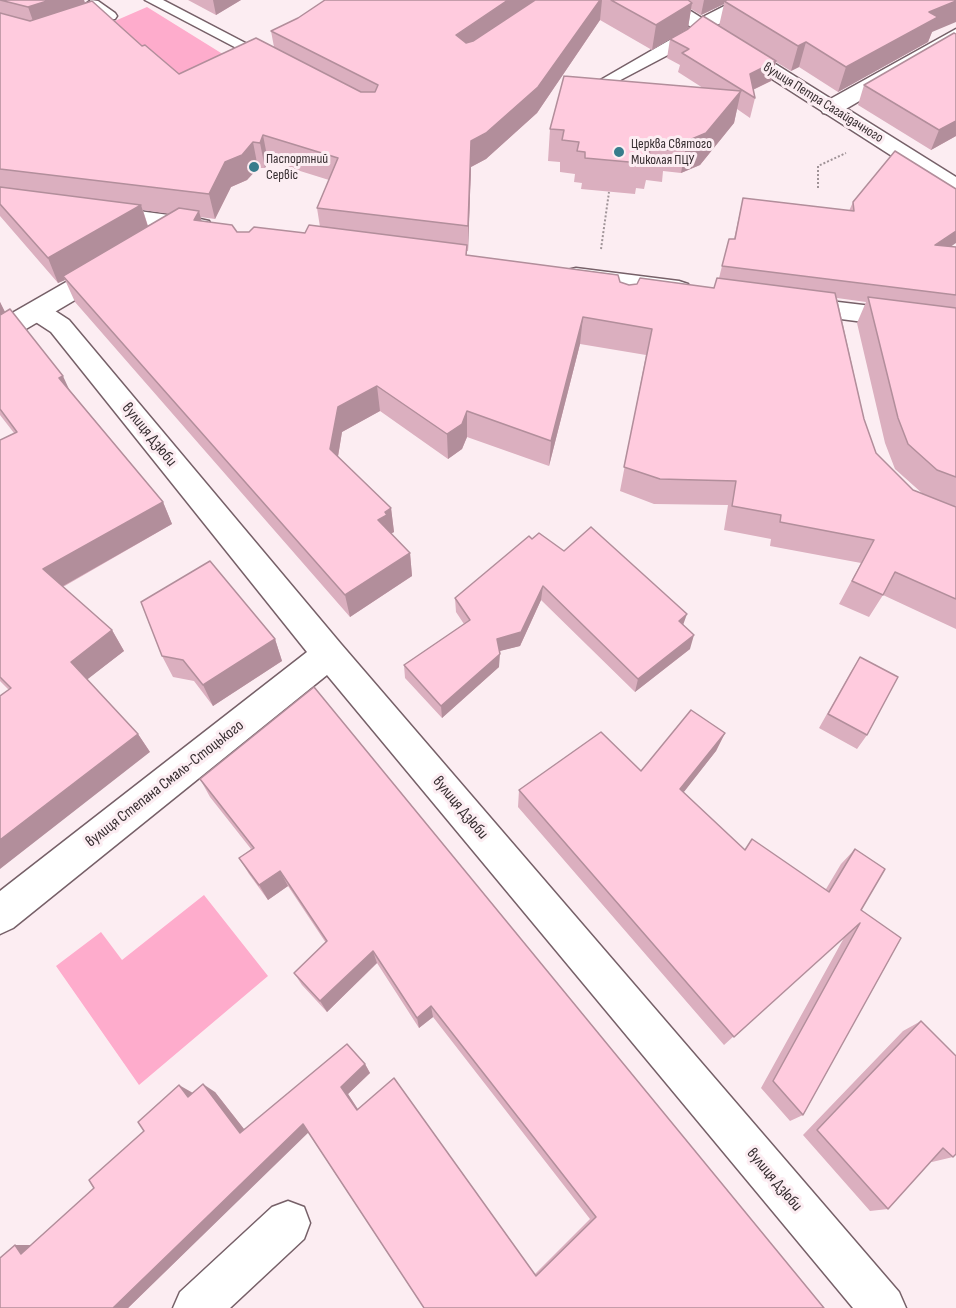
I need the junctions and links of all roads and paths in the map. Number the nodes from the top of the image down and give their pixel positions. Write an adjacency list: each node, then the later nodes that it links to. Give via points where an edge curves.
1 (104, 0): 5 (lane, via 93,4 110,16)
2 (152, 0): 8 (lane)
3 (659, 0): 6 (street, вулиця Петра Сагайдачного)
4 (752, 0): 6 (street)
5 (89, 22)
6 (700, 26): 9 (lane, via 678,44); 10 (street, вулиця Петра Сагайдачного)
7 (956, 35): 10 (street)
8 (288, 69)
9 (605, 82)
10 (831, 108): 11 (street, вулиця Петра Сагайдачного)
11 (851, 121): 12 (street, вулиця Петра Сагайдачного); 13 (path, via 849,152 818,166)
12 (956, 187)
13 (818, 188)
14 (609, 192): 19 (path)
15 (80, 211): 16 (street)
16 (183, 224): 17 (street); 22 (street)
17 (225, 231)
18 (549, 273): 19 (street)
19 (596, 279): 20 (street, via 627,293)
20 (698, 292)
21 (777, 303): 23 (street, via 842,323)
22 (37, 311): 24 (street); 25 (street, вулиця Дзюби, via 60,326)
23 (956, 325)
24 (0, 332)
25 (329, 654): 26 (street, вулиця Степана Смаль-Стоцького); 29 (street, вулиця Дзюби)
26 (0, 915)
27 (288, 1223): 28 (street)
28 (196, 1308)
29 (883, 1308)

